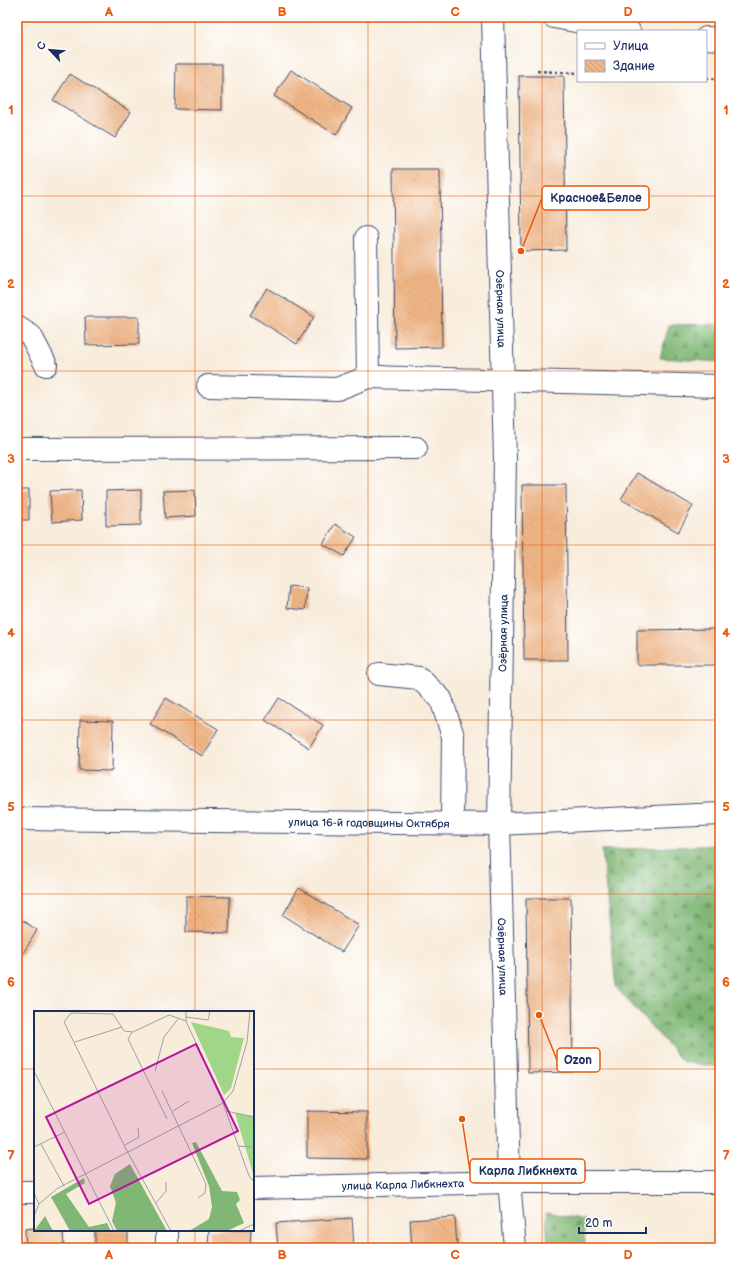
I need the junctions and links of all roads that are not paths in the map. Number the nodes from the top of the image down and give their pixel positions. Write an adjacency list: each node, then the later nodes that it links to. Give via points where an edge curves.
1 (493, 17): 10 (street, Озёрная улица)
2 (557, 17): 3 (street)
3 (623, 30)
4 (707, 38): 5 (street)
5 (720, 39)
6 (366, 238): 9 (street)
7 (17, 327): 8 (street, via 31,336)
8 (46, 365)
9 (368, 377): 10 (street); 11 (street, via 337,389)
10 (503, 379): 12 (street); 19 (street, Озёрная улица, via 506,459)
11 (208, 386)
12 (720, 386)
13 (17, 448): 14 (street)
14 (416, 448)
15 (379, 674): 18 (street, via 419,678 441,699 453,736)
16 (720, 814): 19 (street, улица 16-й годовщины Октября)
17 (17, 819): 18 (street, улица 16-й годовщины Октября)
18 (452, 823): 19 (street, улица 16-й годовщины Октября)
19 (499, 824): 20 (street, Озёрная улица)
20 (509, 1182): 21 (street, улица Карла Либкнехта); 22 (street, улица Карла Либкнехта); 27 (street, Озёрная улица)
21 (720, 1182)
22 (254, 1188)
23 (17, 1192): 24 (street)
24 (34, 1192)
25 (167, 1231): 26 (street)
26 (167, 1248)
27 (515, 1248)

